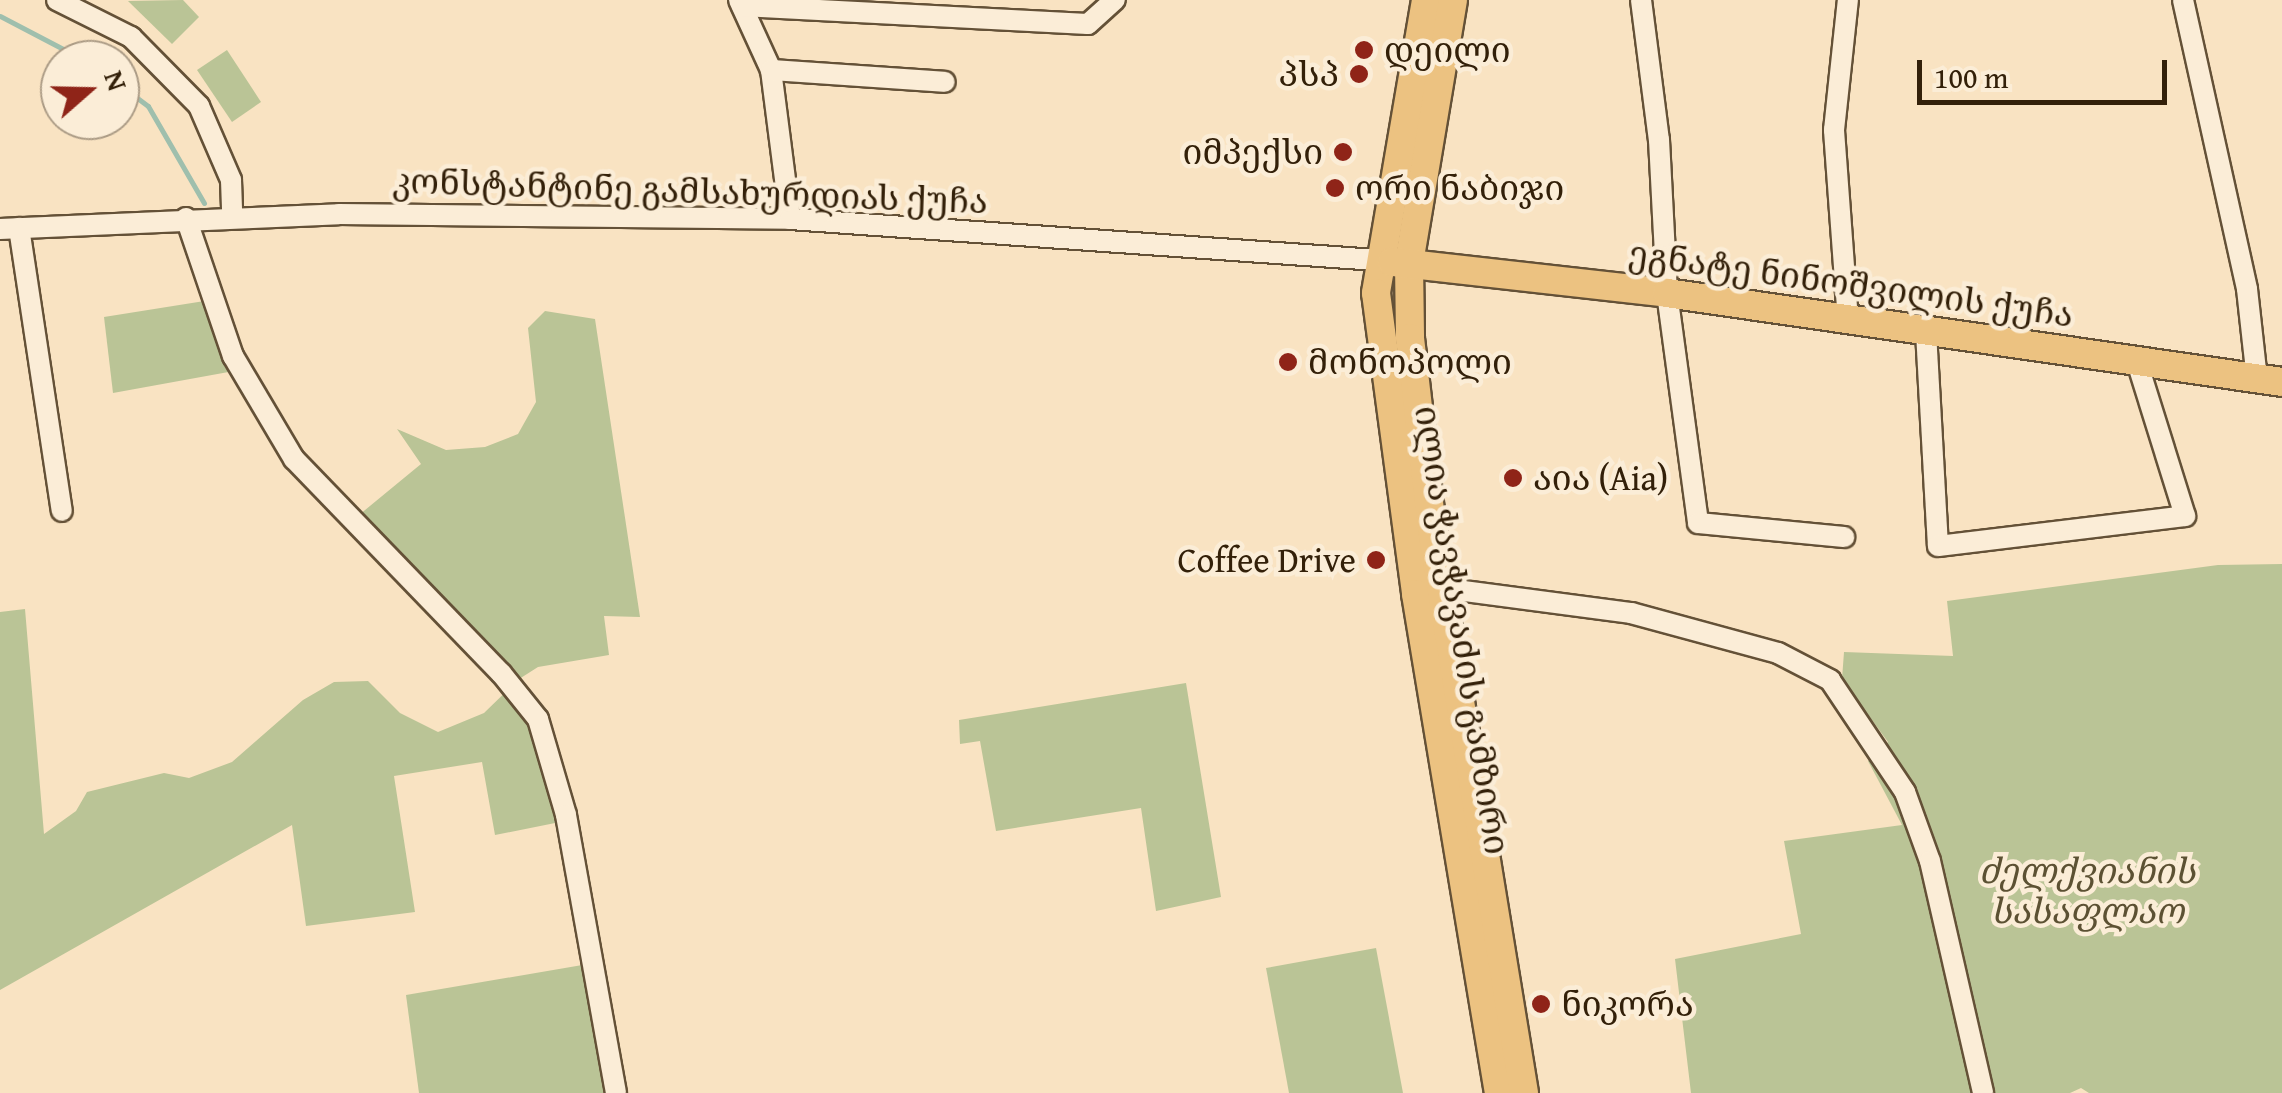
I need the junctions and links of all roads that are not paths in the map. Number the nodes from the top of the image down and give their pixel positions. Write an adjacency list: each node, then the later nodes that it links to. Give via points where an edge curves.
1 (58, 0): 11 (street, via 130,37 199,106 231,180)
2 (1115, 0): 8 (street, via 1088,24)
3 (1426, 0): 15 (main road, ილია ჭავჭავაძის გამზირი)
4 (1453, 0): 16 (main road, ილია ჭავჭავაძის გამზირი)
5 (1641, 0): 17 (street, via 1659,140)
6 (1848, 0): 18 (street, via 1834,130)
7 (2183, 0): 21 (street)
8 (741, 3): 9 (street)
9 (772, 70): 10 (street); 13 (street)
10 (946, 82)
11 (232, 215): 12 (street, კონსტანტინე გამსახურდიას ქუჩა); 13 (street, კონსტანტინე გამსახურდიას ქუჩა)
12 (186, 218): 14 (street, კონსტანტინე გამსახურდიას ქუჩა); 25 (street, via 233,356 294,459 538,719 566,815)
13 (790, 219): 15 (street, კონსტანტინე გამსახურდიას ქუჩა)
14 (9, 228): 22 (street)
15 (1378, 260): 16 (main road, ეგნატე ნინოშვილის ქუჩა); 26 (main road, ილია ჭავჭავაძის გამზირი, via 1377,304 1416,594)
16 (1409, 264): 17 (main road, ეგნატე ნინოშვილის ქუჩა); 24 (main road, ილია ჭავჭავაძის გამზირი, via 1412,357)
17 (1667, 292): 18 (main road, ეგნატე ნინოშვილის ქუჩა); 23 (street, via 1698,523)
18 (1848, 321): 19 (main road, ეგნატე ნინოშვილის ქუჩა)
19 (1926, 332): 20 (main road, ეგნატე ნინოშვილის ქუჩა); 20 (street, via 1938,546 2186,516)
20 (2138, 365): 21 (main road, ეგნატე ნინოშვილის ქუჩა)
21 (2269, 380)
22 (62, 510)
23 (1844, 537)
24 (1441, 588): 27 (main road, ილია ჭავჭავაძის გამზირი); 28 (street, via 1630,613 1778,653 1830,680 1905,792 1930,861)
25 (616, 1093)
26 (1498, 1093)
27 (1524, 1093)
28 (1983, 1093)

